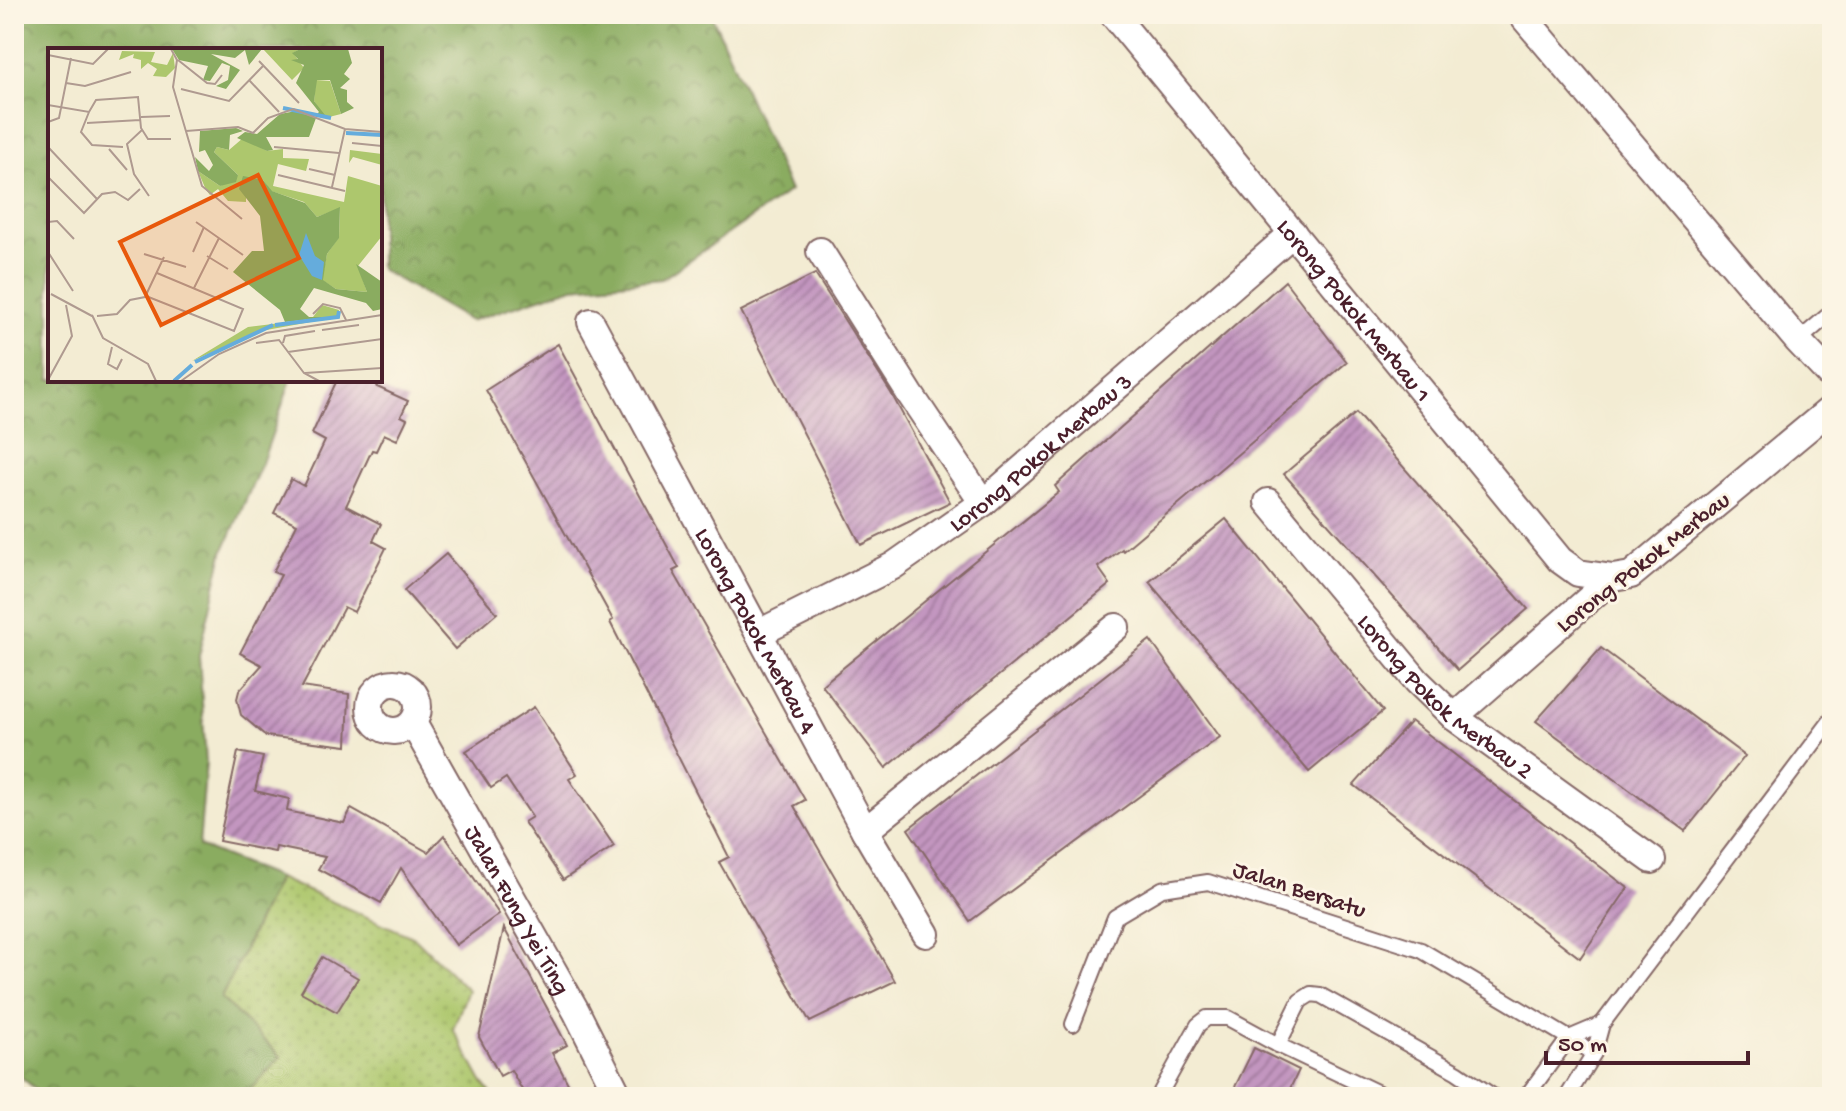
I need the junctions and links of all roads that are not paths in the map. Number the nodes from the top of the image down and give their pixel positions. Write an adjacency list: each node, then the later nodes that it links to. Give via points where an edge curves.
1 (1113, 14): 3 (street, Lorong Pokok Merbau 1)
2 (1521, 14): 7 (street)
3 (1293, 233): 11 (street, Lorong Pokok Merbau 3); 12 (street, Lorong Pokok Merbau 1, via 1560,560 1578,573)
4 (820, 251): 11 (street)
5 (1832, 312): 7 (lane)
6 (591, 322): 14 (street, Lorong Pokok Merbau 4)
7 (1798, 341): 8 (street)
8 (1832, 377)
9 (1832, 408): 12 (street, Lorong Pokok Merbau, via 1631,575)
10 (1268, 502): 15 (street, Lorong Pokok Merbau 2, via 1417,681)
11 (983, 503): 14 (street, Lorong Pokok Merbau 3, via 893,566)
12 (1613, 578): 15 (street, Lorong Pokok Merbau)
13 (1116, 627): 18 (street)
14 (759, 633): 18 (street, Lorong Pokok Merbau 4)
15 (1454, 717): 19 (street, Lorong Pokok Merbau 2)
16 (1832, 719): 22 (lane)
17 (413, 723): 26 (street, Jalan Fung Yei Ting)
18 (865, 831): 20 (street, Lorong Pokok Merbau 4)
19 (1652, 860)
20 (926, 934)
21 (1073, 1024): 23 (lane, Jalan Bersatu, via 1115,917 1162,889 1208,882 1421,950)
22 (1602, 1024): 23 (lane); 25 (lane)
23 (1569, 1038): 25 (lane, Jalan Bersatu); 30 (lane)
24 (1278, 1045): 27 (lane, via 1228,1018 1207,1018); 28 (lane); 29 (lane, via 1300,1001 1320,995)
25 (1594, 1053): 31 (lane)
26 (619, 1097)
27 (1158, 1097)
28 (1387, 1097)
29 (1494, 1097)
30 (1526, 1097)
31 (1567, 1097)

